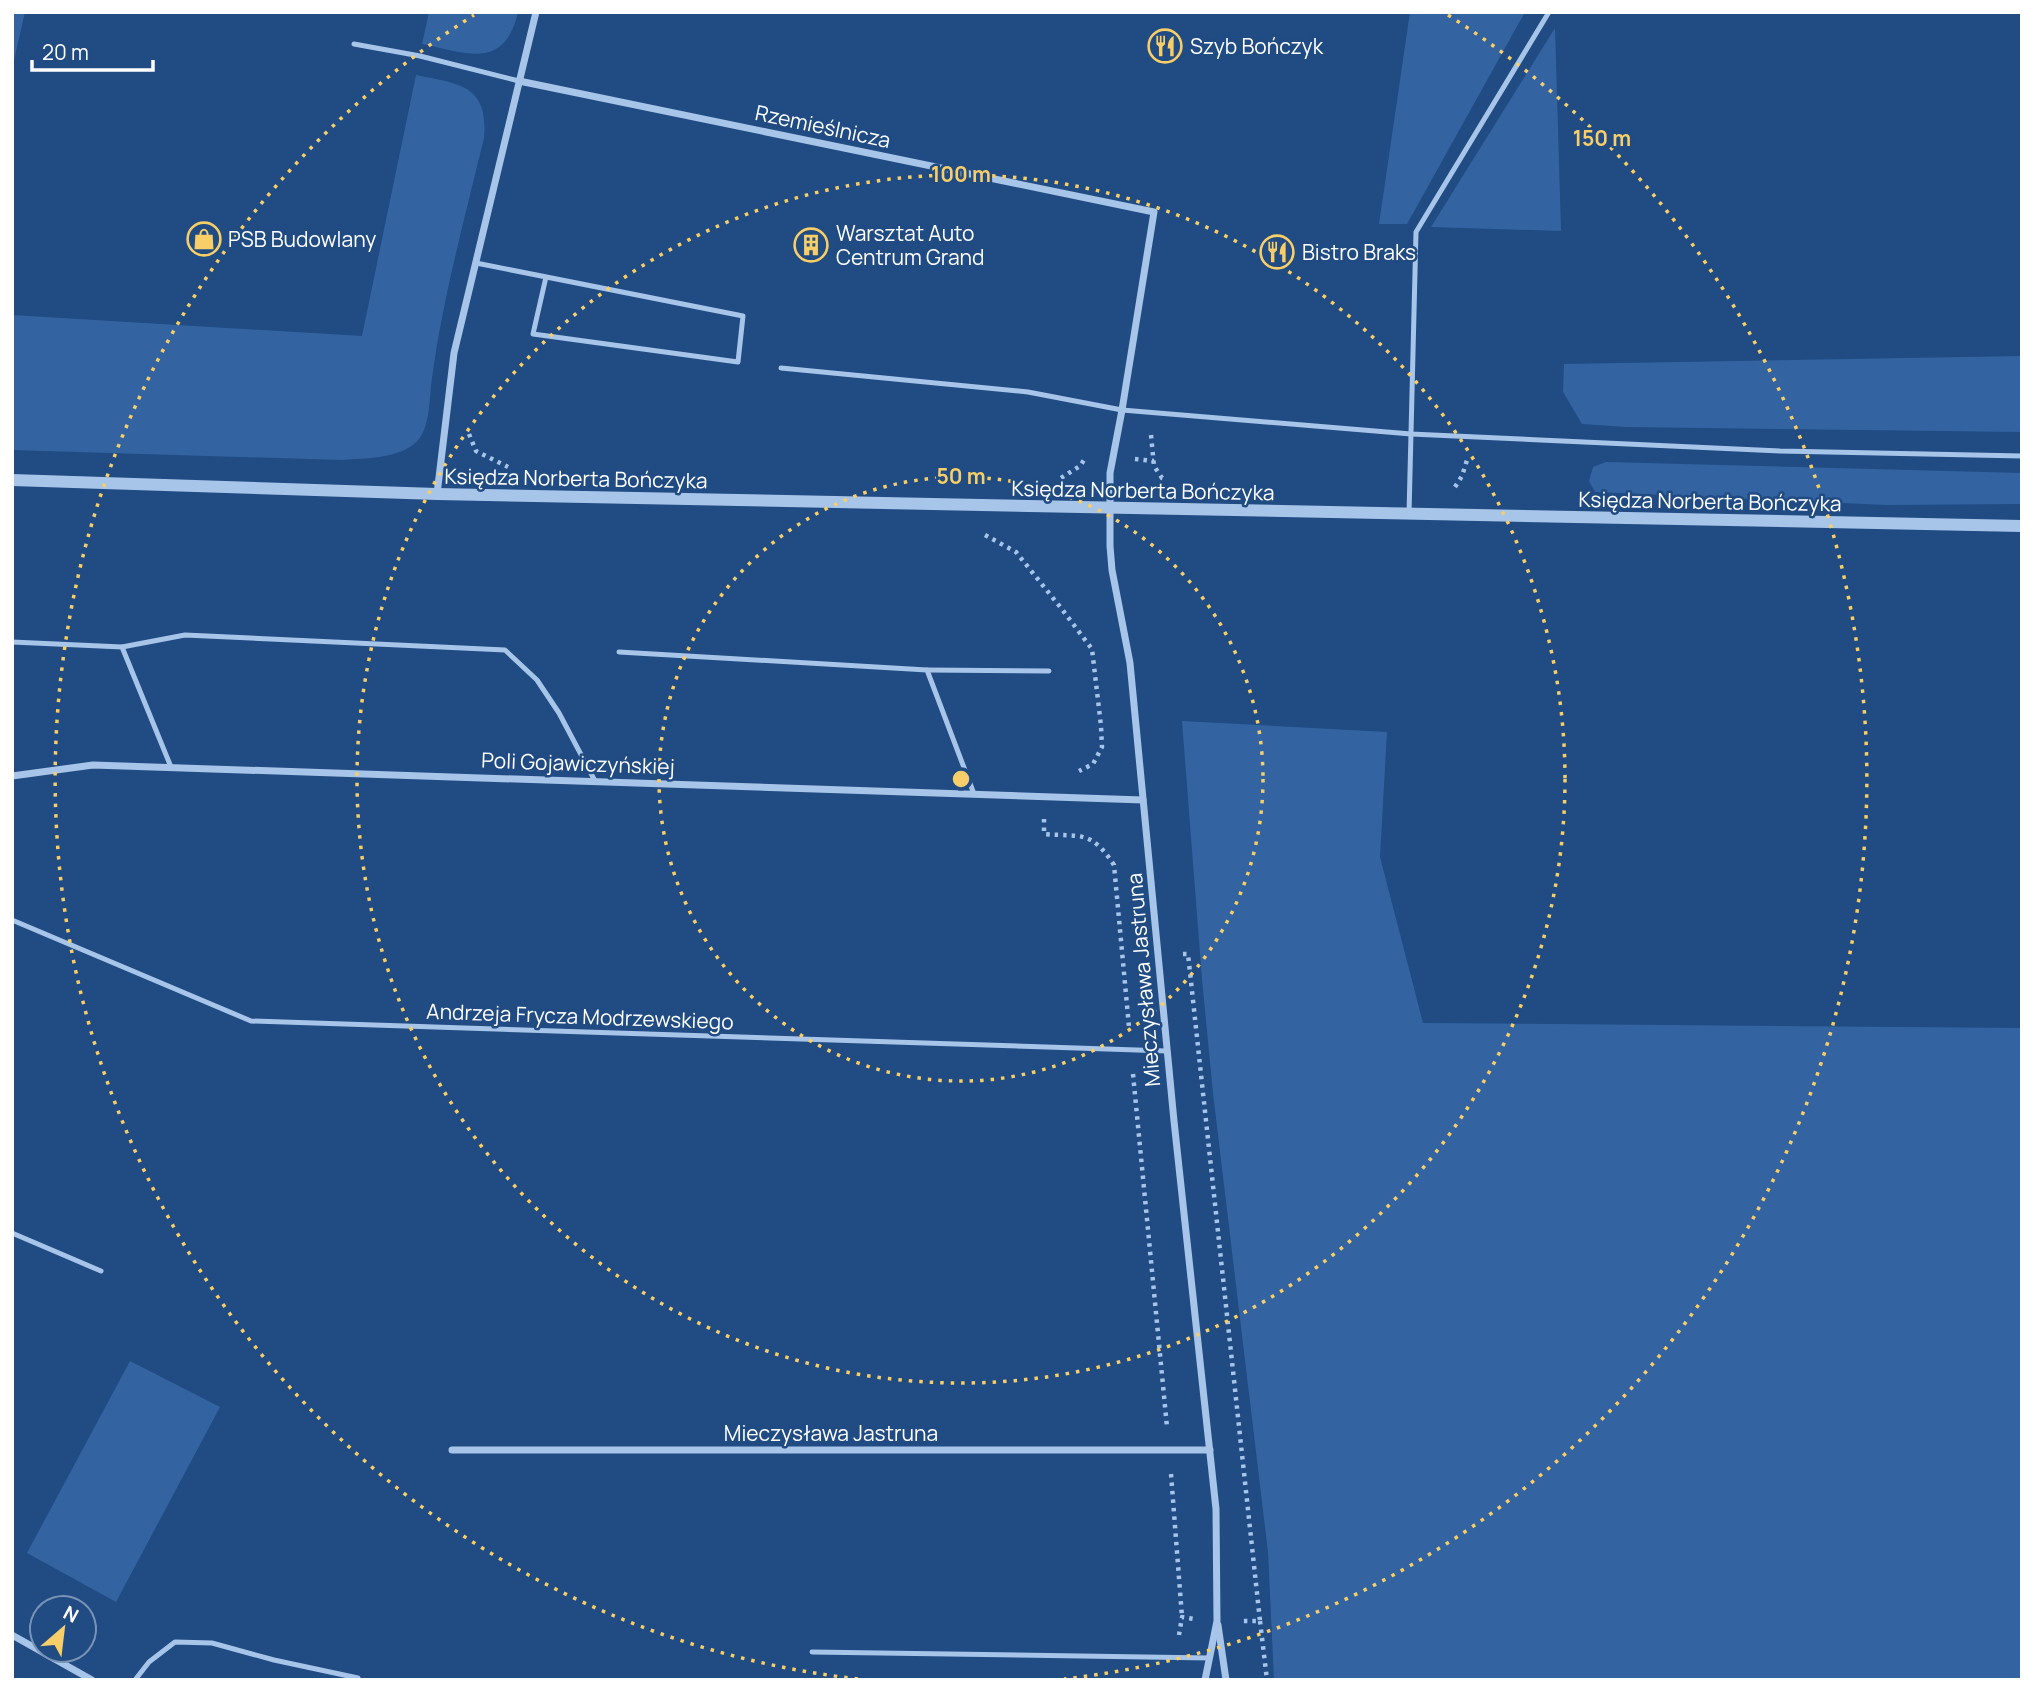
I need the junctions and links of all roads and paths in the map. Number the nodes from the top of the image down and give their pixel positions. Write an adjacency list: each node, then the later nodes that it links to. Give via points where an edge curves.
1 (536, 12): 4 (street)
2 (1549, 12): 11 (lane, via 1416,232)
3 (354, 44): 4 (lane)
4 (519, 81): 5 (street); 8 (street, Rzemieślnicza, via 1154,212)
5 (476, 263): 6 (lane); 10 (street, via 454,353)
6 (546, 277): 6 (lane, via 743,316 738,362 534,334)
7 (780, 368): 8 (lane, via 1028,392)
8 (1122, 410): 9 (lane); 21 (street, Rzemieślnicza, via 1110,473)
9 (1150, 412): 11 (lane); 17 (path, via 1154,466 1162,478)
10 (446, 421): 15 (path, via 467,428 476,451 508,467); 20 (street)
11 (1411, 434): 12 (lane); 19 (lane)
12 (1472, 437): 14 (lane); 19 (path, via 1455,488)
13 (1089, 452): 16 (path, via 1080,466 1062,478)
14 (2022, 456)
15 (521, 467)
16 (1049, 478)
17 (1172, 479)
18 (12, 480): 20 (street, Księdza Norberta Bończyka)
19 (1409, 488): 22 (lane)
20 (437, 494): 21 (street, Księdza Norberta Bończyka)
21 (1109, 508): 22 (street, Księdza Norberta Bończyka); 36 (street, Mieczysława Jastruna, via 1112,570 1130,663)
22 (1409, 514): 23 (street, Księdza Norberta Bończyka)
23 (2022, 526)
24 (976, 534): 31 (path, via 987,535 1016,552 1092,649 1102,747 1093,764)
25 (12, 642): 26 (lane)
26 (122, 648): 30 (lane); 33 (lane, via 185,635 505,650 537,680)
27 (619, 652): 28 (lane)
28 (927, 670): 29 (lane); 34 (lane)
29 (1049, 671)
30 (171, 767): 32 (street, Poli Gojawiczyńskiej, via 93,765); 33 (street, Poli Gojawiczyńskiej)
31 (1071, 771)
32 (12, 776)
33 (596, 781): 34 (street, Poli Gojawiczyńskiej)
34 (974, 794): 35 (street, Poli Gojawiczyńskiej)
35 (1045, 797): 36 (street, Poli Gojawiczyńskiej); 38 (path, via 1044,834 1088,837 1114,865)
36 (1143, 800): 39 (street, Mieczysława Jastruna)
37 (12, 920): 38 (lane, Andrzeja Frycza Modrzewskiego, via 251,1021)
38 (1131, 1050): 39 (lane, Andrzeja Frycza Modrzewskiego); 43 (path)
39 (1167, 1051): 44 (street, Mieczysława Jastruna)
40 (12, 1233): 41 (lane)
41 (101, 1271)
42 (452, 1450): 43 (street, Mieczysława Jastruna)
43 (1169, 1450): 44 (street, Mieczysława Jastruna); 45 (path)
44 (1210, 1450): 46 (street, Mieczysława Jastruna, via 1216,1509)
45 (1182, 1618)
46 (1217, 1621): 50 (street, Mieczysława Jastruna); 55 (street)
47 (1260, 1621): 56 (path)
48 (12, 1635): 52 (street)
49 (812, 1652): 50 (lane)
50 (1209, 1658): 54 (street, Mieczysława Jastruna)
51 (358, 1678): 53 (lane, via 212,1643 175,1642 149,1661)
52 (92, 1680)
53 (135, 1680)
54 (1205, 1680)
55 (1226, 1680)
56 (1267, 1680)

